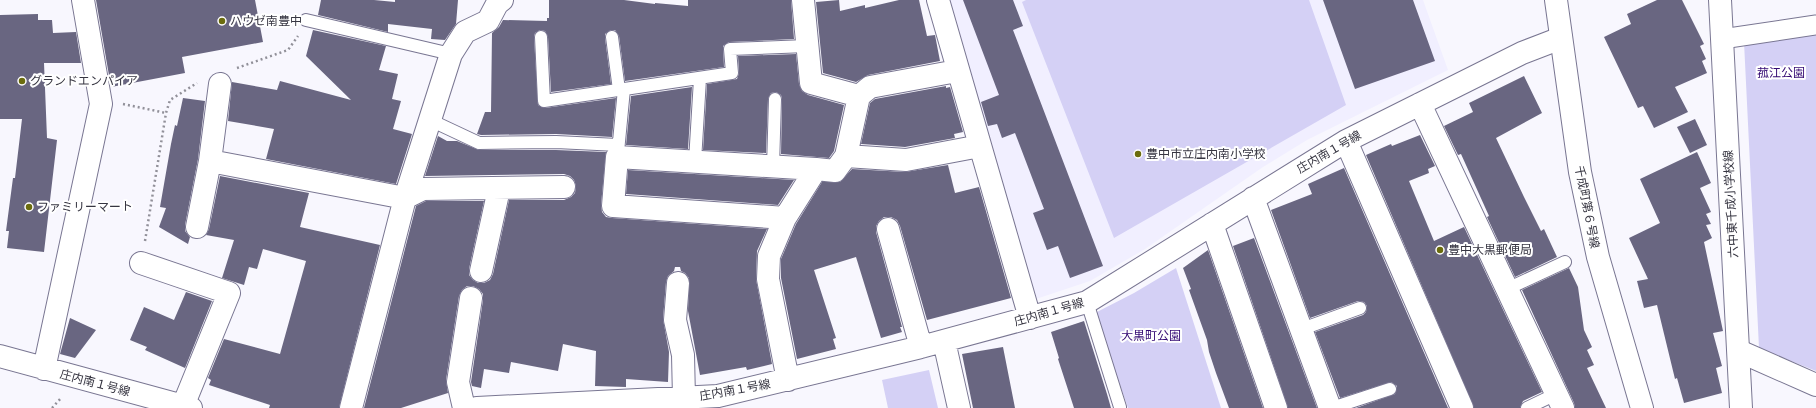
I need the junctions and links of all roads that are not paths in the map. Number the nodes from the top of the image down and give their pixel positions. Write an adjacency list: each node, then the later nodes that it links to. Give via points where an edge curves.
1 (83, 0): 53 (street, via 101,104)
2 (502, 0): 14 (street, via 488,21 465,32)
3 (803, 0): 13 (street)
4 (938, 0): 15 (street)
5 (1556, 0): 11 (street, 千成町第６号線)
6 (1720, 0): 12 (street, 六中東千成小学校線)
7 (306, 20): 14 (lane)
8 (1816, 25): 12 (street)
9 (540, 37): 18 (lane, via 544,101)
10 (612, 37): 18 (lane)
11 (1561, 38): 21 (street, 庄内南１号線, via 1522,53); 72 (street, 千成町第６号線, via 1580,172 1598,257)
12 (1722, 39): 51 (street, 六中東千成小学校線)
13 (808, 46): 16 (lane, via 730,49 732,73); 19 (street, via 811,83)
14 (451, 54): 22 (street)
15 (957, 71): 19 (street, via 870,87); 24 (street)
16 (700, 79): 18 (lane); 28 (lane)
17 (220, 84): 27 (street)
18 (621, 90): 25 (lane)
19 (859, 96): 26 (street)
20 (775, 99): 29 (lane)
21 (1420, 104): 23 (street, 庄内南１号線); 43 (street)
22 (430, 120): 25 (lane, via 479,143 556,142); 33 (street)
23 (1346, 141): 34 (street, 庄内南１号線); 70 (street)
24 (980, 146): 26 (street, via 906,160); 47 (street)
25 (618, 151): 28 (street); 35 (street, via 613,206)
26 (846, 156): 30 (street, via 835,171)
27 (210, 161): 33 (street); 37 (street)
28 (695, 161): 29 (street)
29 (773, 167): 30 (street)
30 (816, 170): 35 (street)
31 (564, 187): 32 (street)
32 (499, 189): 33 (street, via 423,189); 41 (street)
33 (405, 198): 64 (street)
34 (1253, 198): 36 (street, 庄内南１号線); 48 (street)
35 (785, 218): 54 (street, via 769,256 768,279)
36 (1212, 224): 45 (street, 庄内南１号線); 68 (street)
37 (197, 227)
38 (888, 230): 50 (street)
39 (1565, 262): 43 (lane)
40 (141, 263): 62 (street, via 229,293)
41 (481, 271)
42 (678, 283): 57 (street, via 675,320 683,355)
43 (1507, 289): 59 (street)
44 (471, 298): 65 (street, via 458,382)
45 (1087, 302): 47 (street, 庄内南１号線); 63 (lane)
46 (1360, 308): 48 (lane)
47 (1030, 318): 49 (street, 庄内南１号線)
48 (1302, 329): 69 (street)
49 (944, 341): 50 (street, 庄内南１号線); 67 (street)
50 (921, 347): 54 (street, 庄内南１号線)
51 (1739, 352): 55 (street); 73 (street, 六中東千成小学校線)
52 (0, 356): 53 (street, 庄内南１号線)
53 (44, 369): 58 (street, 庄内南１号線)
54 (788, 380): 57 (street, 庄内南１号線, via 718,396)
55 (1816, 385)
56 (1390, 389): 69 (lane)
57 (684, 398): 60 (street, 庄内南１号線)
58 (127, 400): 62 (street, 庄内南１号線)
59 (1560, 401): 71 (lane)
60 (645, 404): 61 (street, 庄内南１号線)
61 (544, 406): 66 (street, 庄内南１号線)
62 (187, 407)
63 (1120, 407)
64 (351, 408)
65 (464, 408)
66 (477, 408)
67 (959, 408)
68 (1276, 408)
69 (1331, 408)
70 (1462, 408)
71 (1527, 408)
72 (1642, 408)
73 (1741, 408)

